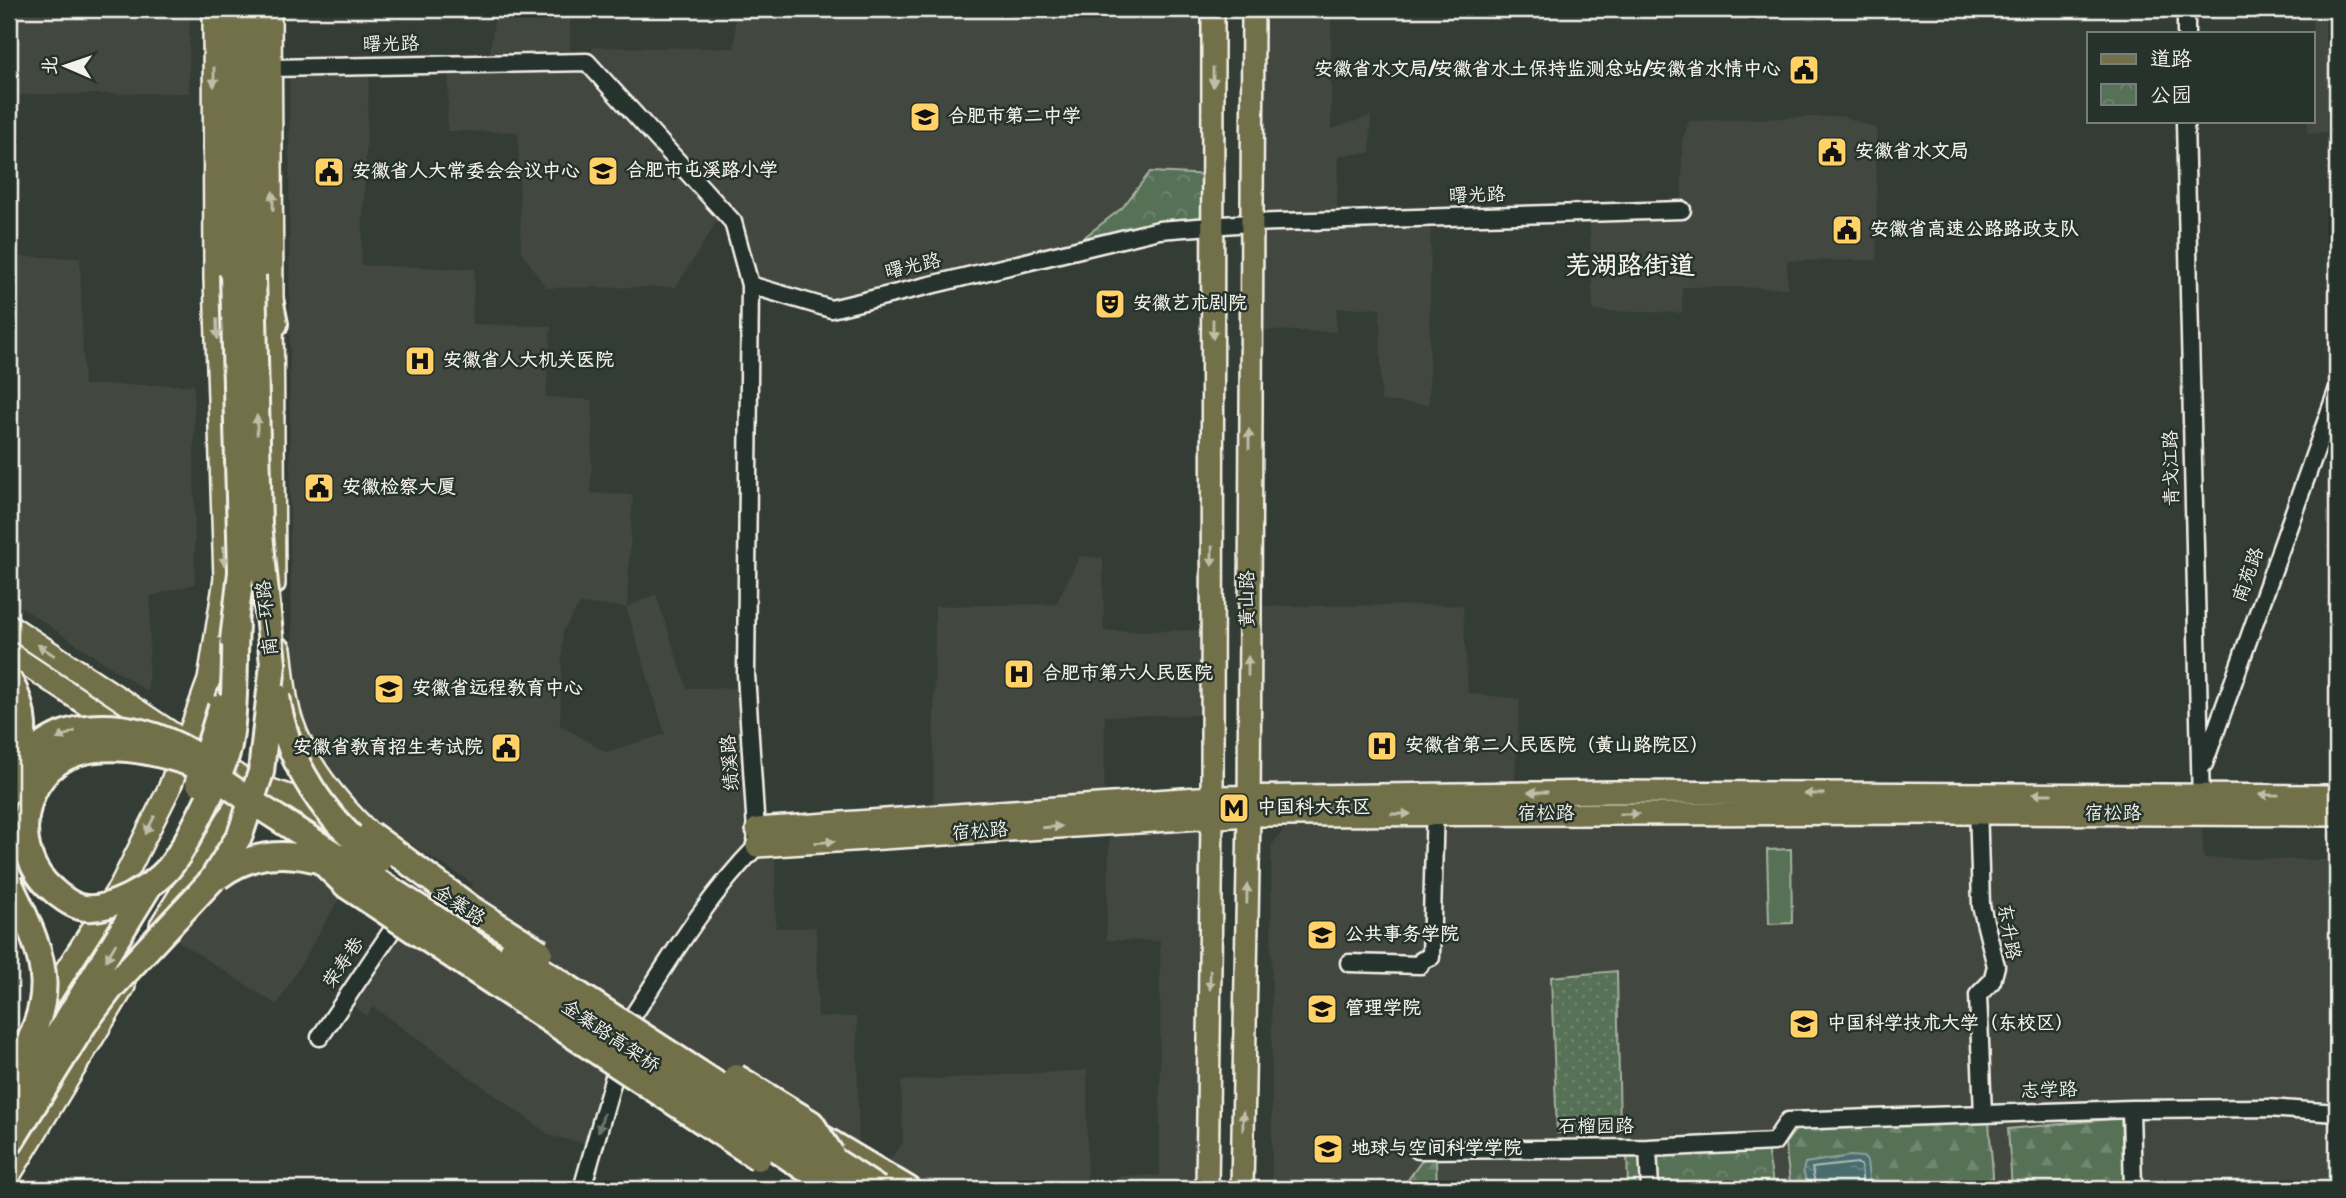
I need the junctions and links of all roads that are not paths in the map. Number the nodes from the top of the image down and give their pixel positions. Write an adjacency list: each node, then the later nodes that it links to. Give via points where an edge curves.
1 (214, 9): 15 (main road, one-way to 15)
2 (231, 9): 15 (highway, 南一环路)
3 (250, 9): 11 (highway, 南一环路)
4 (270, 9): 9 (main road)
5 (1213, 9): 14 (main road, 黄山路, one-way to 14)
6 (1253, 9): 13 (main road, 黄山路)
7 (2186, 9): 8 (street)
8 (2186, 32)
9 (271, 68): 16 (street, 曙光路, via 587,62 733,222); 17 (main road, one-way to 9)
10 (2185, 122): 29 (street, 青戈江路)
11 (253, 210): 15 (highway, 南一环路); 17 (highway)
12 (1682, 210): 13 (street, 曙光路)
13 (1250, 223): 14 (street, 曙光路); 33 (main road, 黄山路, one-way to 13)
14 (1213, 226): 16 (street, 曙光路, via 1159,230 831,309); 34 (main road, 黄山路, one-way to 34)
15 (234, 276): 19 (highway, 南一环路, one-way to 15, bridge); 21 (highway, 南一环路, bridge, via 241,572); 26 (main road, one-way to 26, via 225,579 209,680)
16 (750, 285): 37 (street, 绩溪路, via 746,674)
17 (275, 324): 20 (main road)
18 (2337, 391): 29 (street, 南苑路)
19 (259, 524): 24 (highway, 南一环路, bridge); 25 (highway, bridge, via 242,747 200,842 160,889 114,915 79,917 56,908 28,883 12,852 10,822 26,729 19,696)
20 (274, 612): 28 (main road); 36 (main road, via 290,717 335,799)
21 (236, 624): 44 (highway, 金寨路高架桥, bridge, via 229,747 220,769 215,780 211,791 206,802 168,869 123,902 81,907 51,890 30,860 24,841 27,804 42,774 76,753 111,748 148,751 190,763 213,778 225,785 328,850 384,886); 53 (highway, 南一环路, one-way to 53, bridge, via 217,727 187,814 103,965)
22 (9, 625): 26 (main road, one-way to 22)
23 (9, 653): 26 (main road, via 149,746)
24 (273, 664): 39 (highway, 南一环路, bridge, via 261,772 240,835); 41 (highway, bridge, via 286,736 313,791 360,846)
25 (9, 680)
26 (184, 753): 28 (highway); 48 (main road, one-way to 48, via 121,885)
27 (9, 791): 41 (highway, one-way to 27, bridge, via 172,742 146,731 99,725 79,729 35,753 19,770)
28 (242, 793): 38 (highway); 43 (main road); 46 (main road, 金寨路, via 295,798)
29 (2201, 794): 30 (main road, 宿松路, one-way to 29); 31 (main road, 宿松路); 35 (main road, 宿松路)
30 (2337, 796)
31 (1978, 803): 32 (main road, 宿松路); 54 (street, 东升路, via 1981,906 1996,966 1992,981 1978,995)
32 (1435, 804): 33 (main road, 宿松路); 45 (street, via 1431,957 1420,965)
33 (1248, 806): 34 (main road, 宿松路); 66 (main road, 黄山路, one-way to 33)
34 (1212, 807): 37 (main road, 宿松路); 65 (main road, 黄山路, one-way to 65)
35 (2337, 816)
36 (370, 834): 61 (highway, bridge, via 472,909 811,1123)
37 (757, 838): 46 (street, via 723,880)
38 (312, 852): 42 (highway); 43 (main road, via 277,846 246,852 205,878); 61 (highway, bridge, via 347,886 760,1159)
39 (211, 881): 44 (highway, bridge, via 252,858 279,853 308,857 343,867); 57 (highway, 南一环路, bridge, via 111,988)
40 (9, 882): 50 (highway, bridge, via 40,951 44,980 43,1008 33,1038)
41 (450, 911): 61 (highway, 金寨路高架桥, bridge)
42 (404, 914): 47 (street, 荣寿巷); 49 (highway)
43 (162, 923): 60 (main road)
44 (465, 940): 61 (highway, 金寨路高架桥, bridge)
45 (1349, 962)
46 (631, 1019): 49 (street); 55 (main road, 金寨路)
47 (320, 1037)
48 (9, 1058)
49 (620, 1058): 61 (highway); 62 (street, one-way to 62)
50 (9, 1080)
51 (2131, 1110): 52 (street, 志学路, via 2268,1108); 54 (street, 志学路); 68 (street)
52 (2337, 1113)
53 (9, 1114)
54 (1983, 1114): 56 (street, 志学路, via 1788,1121)
55 (809, 1129): 64 (highway, 金寨路)
56 (1773, 1142): 58 (street, 石榴园路)
57 (9, 1145)
58 (1648, 1148): 59 (street, 石榴园路); 67 (street)
59 (1418, 1150)
60 (9, 1176)
61 (826, 1179): 63 (highway, 金寨路高架桥, bridge)
62 (582, 1189)
63 (878, 1189)
64 (908, 1189)
65 (1207, 1189)
66 (1242, 1189)
67 (1650, 1189)
68 (2133, 1189)

